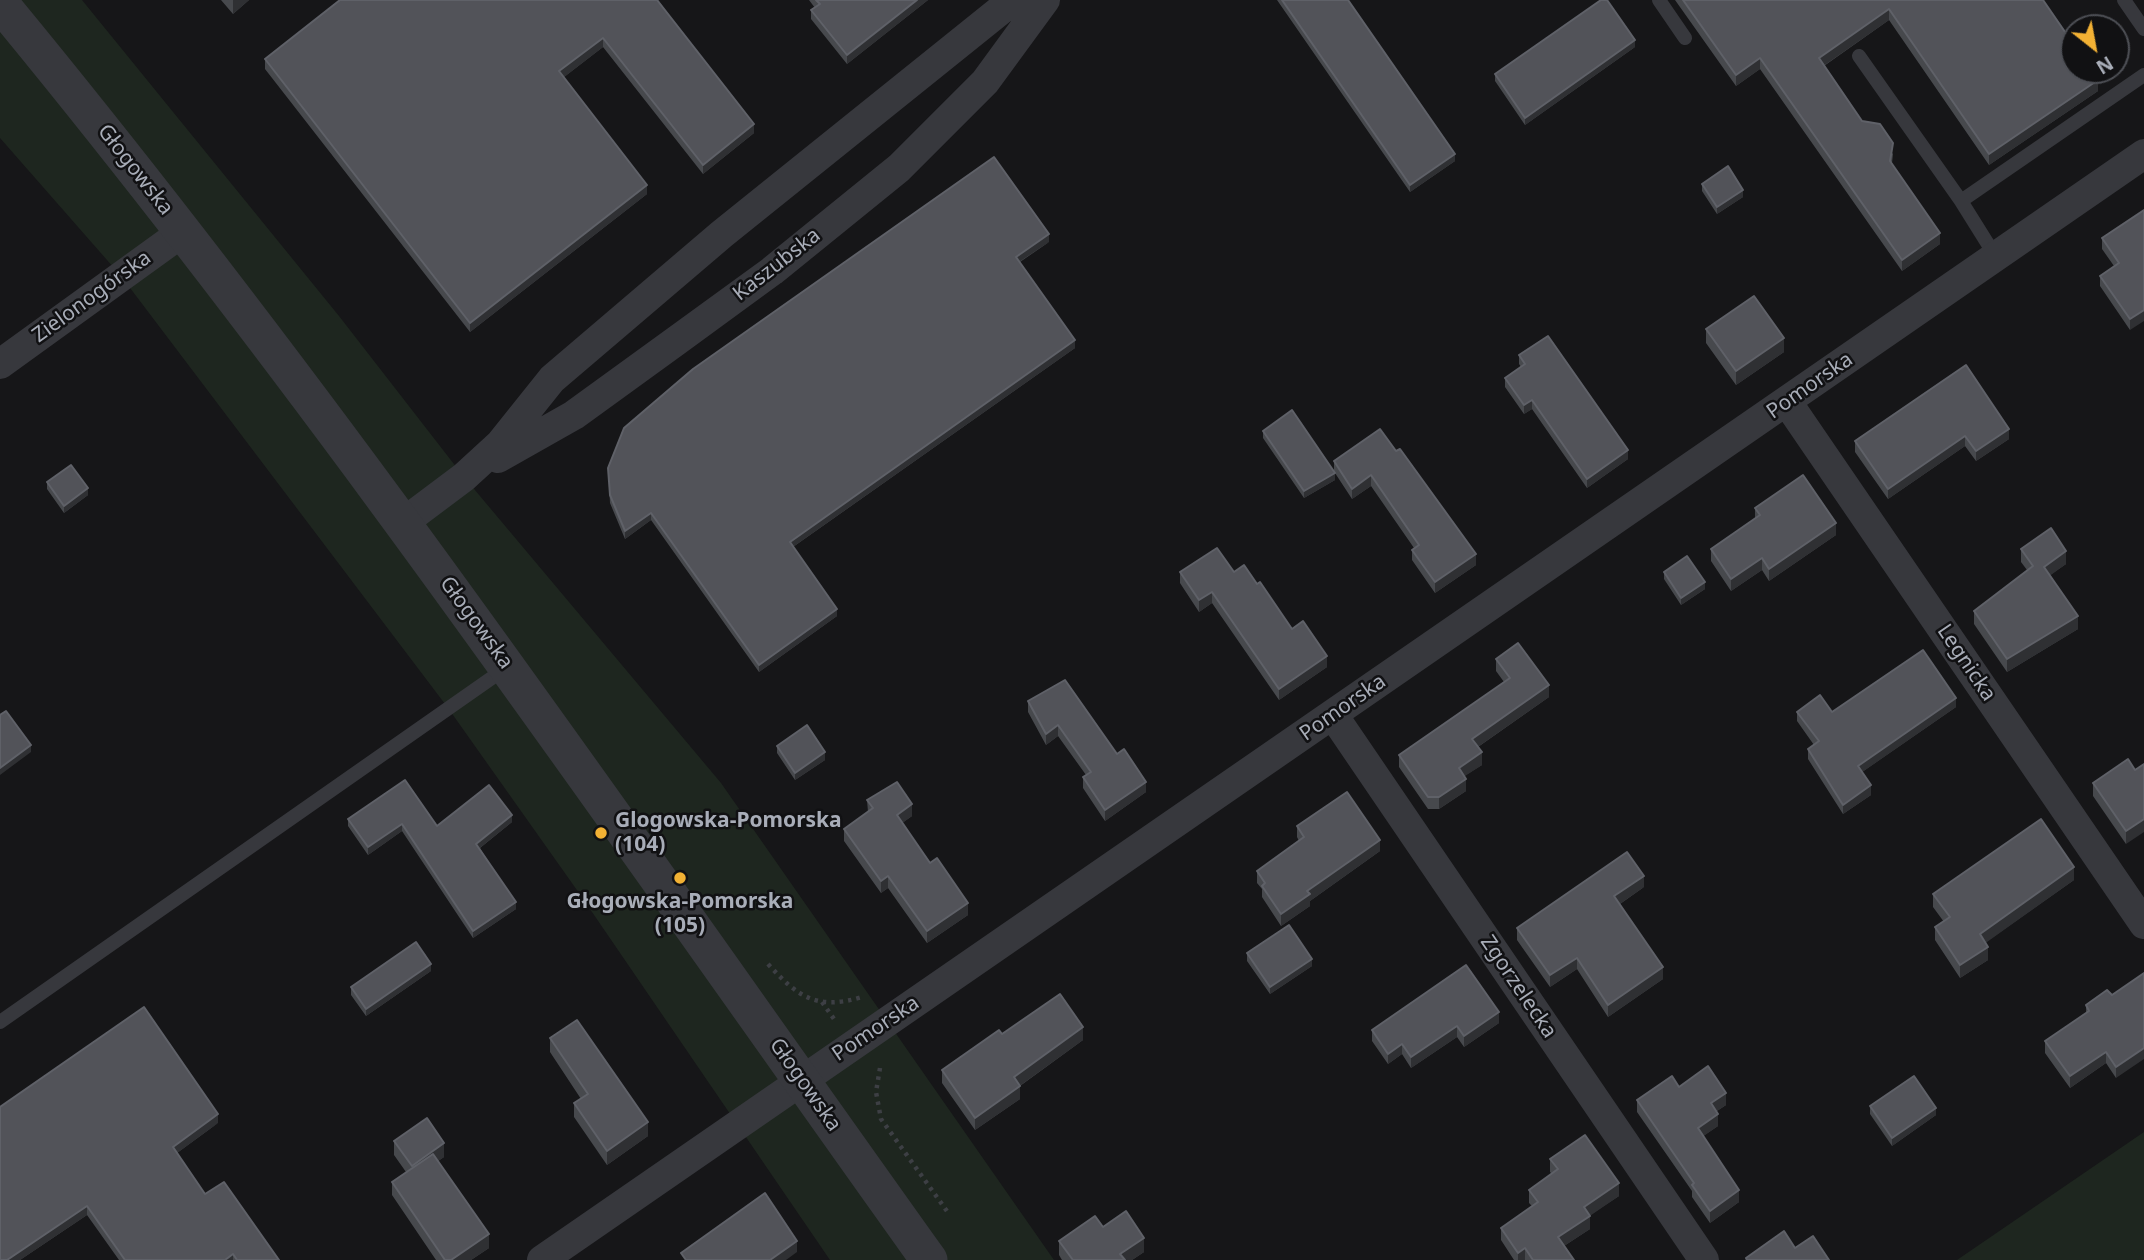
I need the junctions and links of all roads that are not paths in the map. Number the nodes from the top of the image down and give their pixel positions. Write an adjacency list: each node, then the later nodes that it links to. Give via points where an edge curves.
1 (1013, 0): 16 (street, Kaszubska, via 732,226 552,379 500,444)
2 (1045, 0): 16 (street, Kaszubska, via 985,82 899,168 772,271 574,415)
3 (1659, 0): 7 (lane)
4 (2123, 0): 6 (lane)
5 (0, 3): 12 (street, Głogowska)
6 (2144, 29)
7 (1685, 38)
8 (1859, 56): 11 (lane)
9 (2144, 75): 11 (lane)
10 (2144, 154): 13 (street, Pomorska)
11 (1961, 201): 13 (lane)
12 (184, 231): 14 (street, Zielonogórska); 17 (street, Głogowska)
13 (1996, 257): 15 (street, Pomorska)
14 (0, 364)
15 (1787, 402): 19 (street, Pomorska); 20 (street, Legnicka)
16 (464, 477): 17 (street, Kaszubska)
17 (404, 522): 18 (street, Głogowska)
18 (507, 667): 21 (lane); 22 (street, Głogowska)
19 (1332, 715): 22 (street, Pomorska); 25 (street, Zgorzelecka)
20 (2144, 924)
21 (0, 1022)
22 (801, 1080): 23 (street, Pomorska); 24 (street, Głogowska)
23 (542, 1260)
24 (929, 1260)
25 (1704, 1260)

